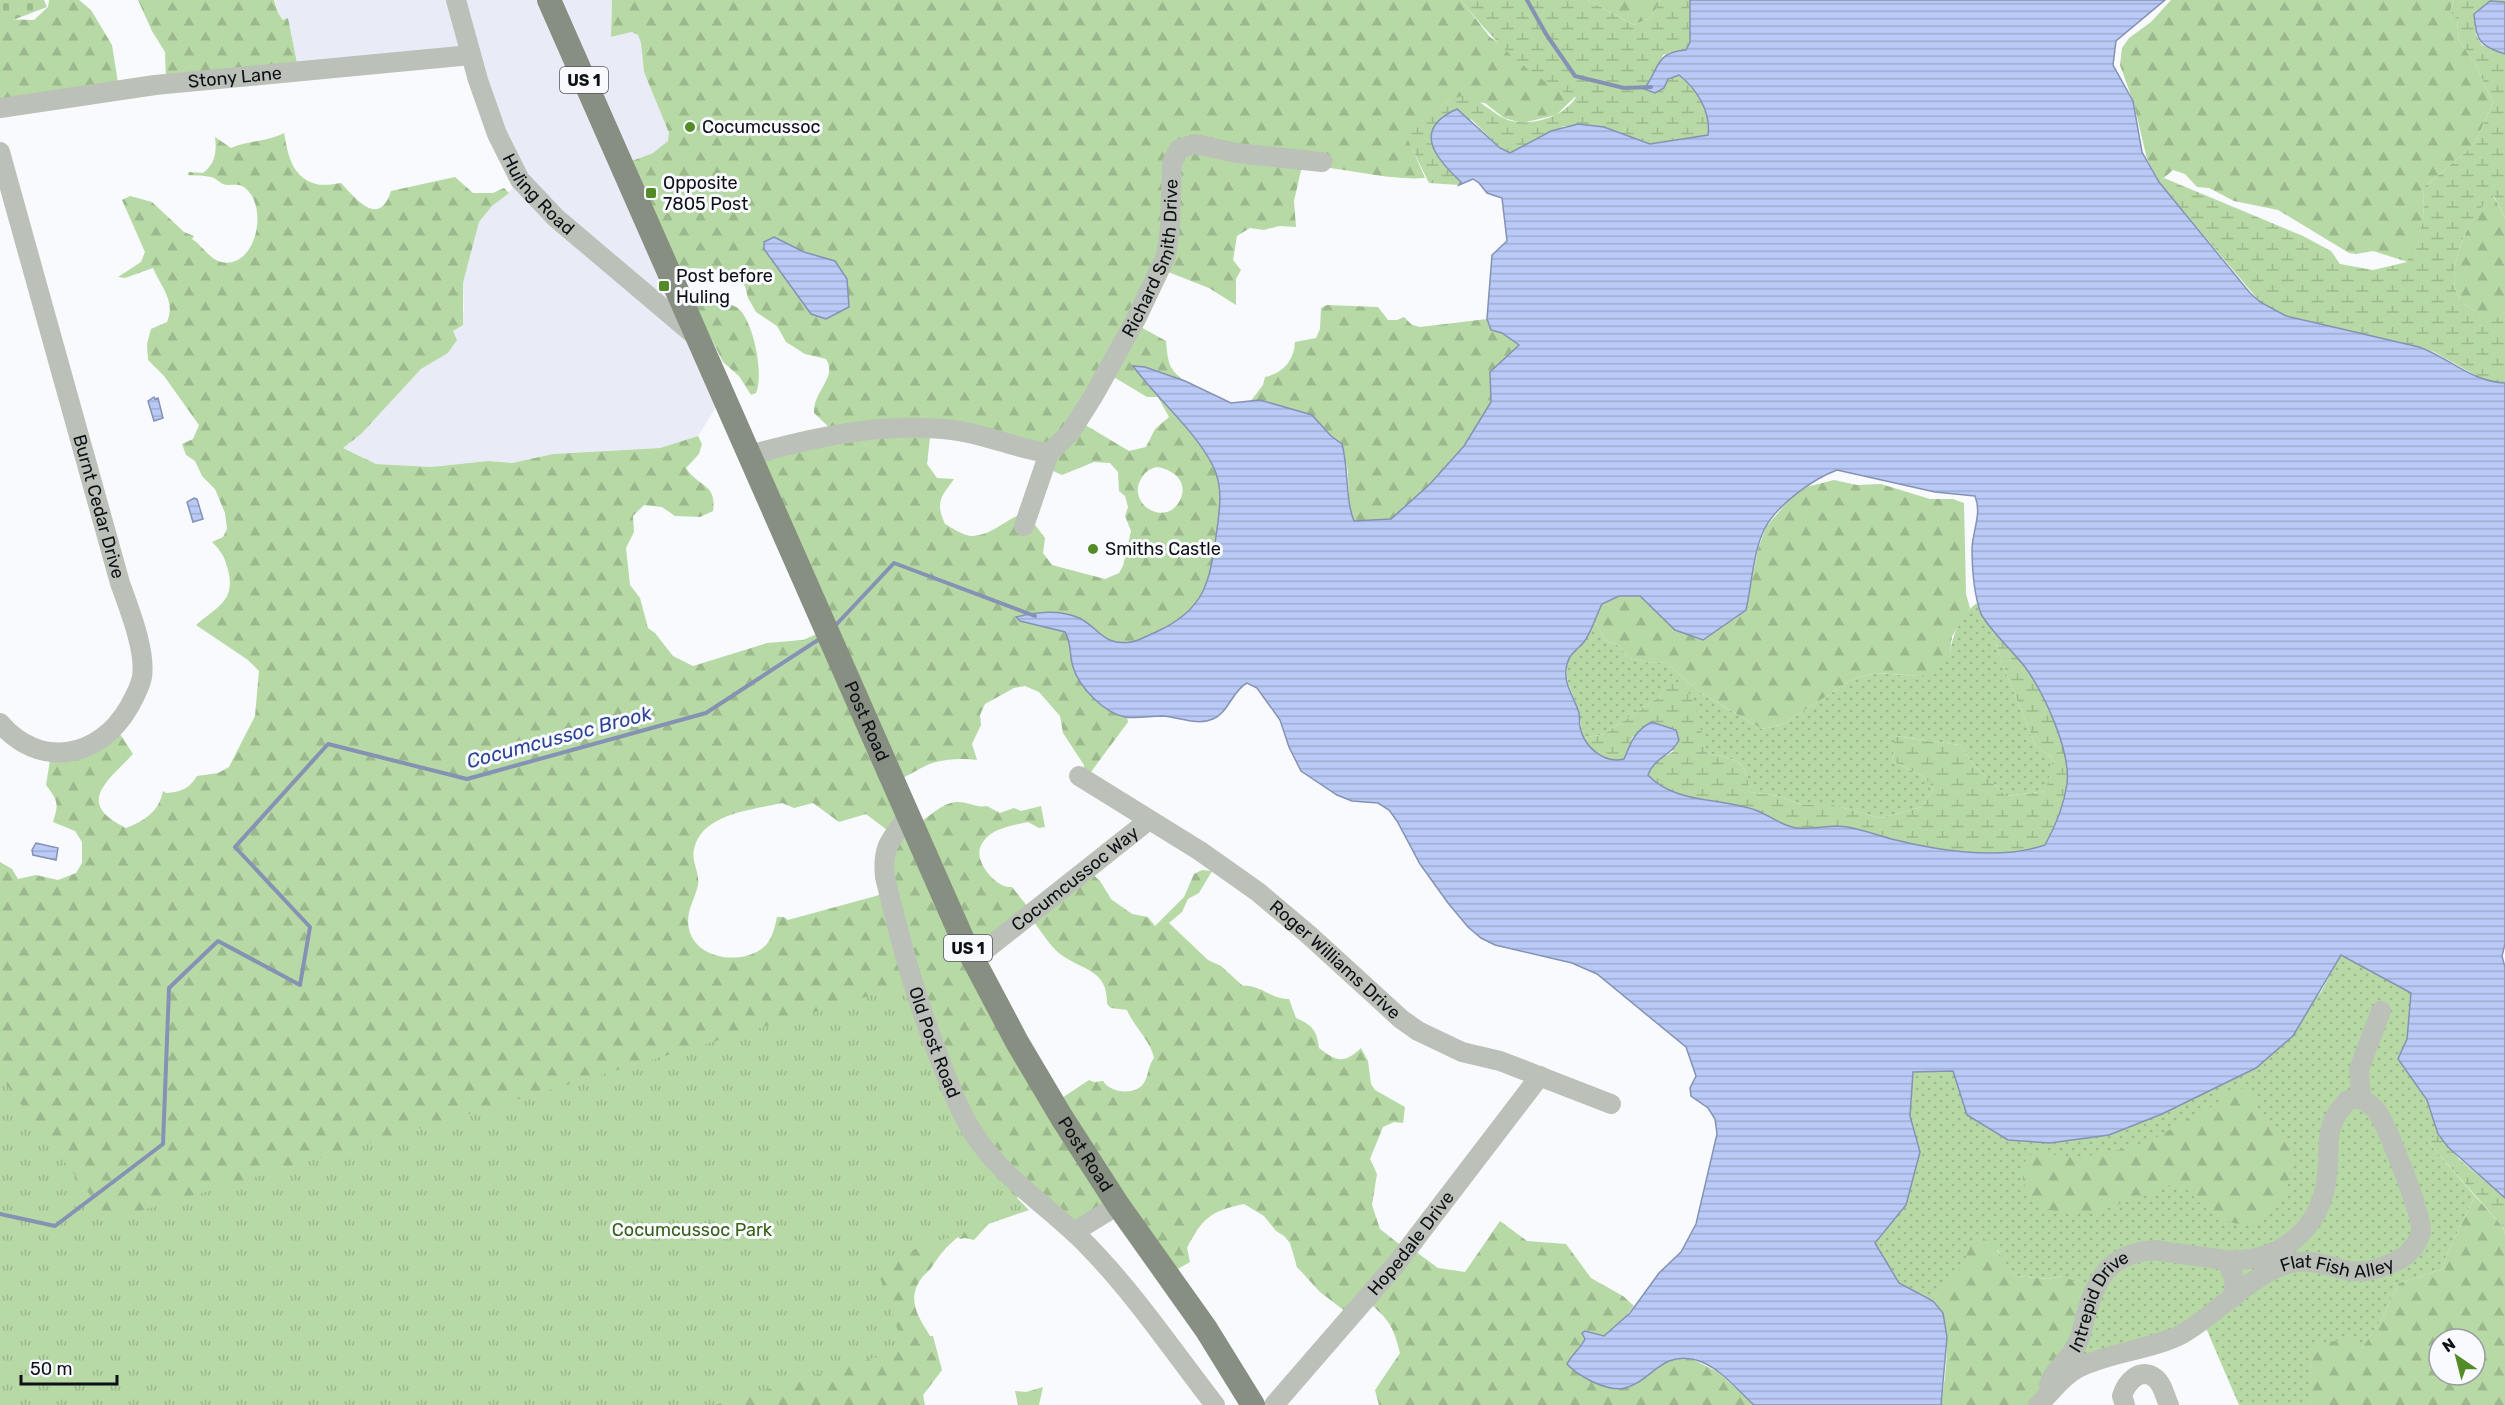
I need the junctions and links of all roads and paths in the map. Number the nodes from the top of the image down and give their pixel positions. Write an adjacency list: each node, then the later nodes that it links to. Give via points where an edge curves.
1 (456, 0): 3 (street, Huling Road)
2 (549, 0): 7 (main road, Post Road / US 1)
3 (471, 55): 4 (street, Stony Lane, via 155,85); 7 (street, Huling Road, via 497,134 520,180 556,218)
4 (0, 108)
5 (0, 152): 11 (street, Burnt Cedar Drive, via 142,666 136,695 122,720 83,748 59,754 36,750)
6 (1322, 162): 8 (street, Richard Smith Drive, via 1237,153 1195,144 1179,149 1172,163 1170,228 1161,268 1094,395 1070,434)
7 (698, 338): 9 (main road, Post Road / US 1)
8 (1049, 453): 9 (street, via 960,431 904,427 855,431); 10 (street, Richard Smith Drive)
9 (750, 455): 13 (main road, Post Road / US 1)
10 (1024, 526)
11 (0, 723)
12 (1079, 776): 14 (street, Roger Williams Drive)
13 (907, 818): 15 (main road, Post Road / US 1); 21 (street, Old Post Road, via 887,844 885,877 917,1000 954,1097 992,1159)
14 (1149, 820): 15 (street, Cocumcussoc Way); 17 (street, Roger Williams Drive, via 1258,892 1418,1031 1462,1052)
15 (974, 960): 20 (main road, Post Road / US 1, via 1062,1119)
16 (2381, 1011): 18 (street, via 2359,1068)
17 (1540, 1076): 19 (street, Roger Williams Drive); 27 (street, Hopedale Drive, via 1397,1263)
18 (2361, 1098): 22 (street, Intrepid Drive, via 2348,1100 2333,1119 2327,1138 2325,1190 2306,1228 2296,1239 2264,1257); 23 (street, Flat Fish Alley, via 2378,1112 2420,1216 2421,1233 2413,1248 2401,1258 2363,1271 2306,1261 2285,1265)
19 (1611, 1104)
20 (1118, 1205): 21 (street); 26 (main road, Post Road / US 1, via 1206,1329)
21 (1074, 1232): 25 (street, Old Post Road, via 1142,1307)
22 (2225, 1260): 23 (street, via 2234,1272); 24 (street, Intrepid Drive, via 2154,1250 2131,1254 2108,1267 2094,1288 2076,1346 2051,1378)
23 (2234, 1297): 24 (street, Flat Fish Alley, via 2180,1335 2078,1368 2058,1382)
24 (2042, 1403)
25 (1215, 1405)
26 (1253, 1405)
27 (1275, 1405)
28 (2125, 1405): 29 (street, via 2122,1396 2131,1380 2147,1375 2155,1377)
29 (2169, 1405)

